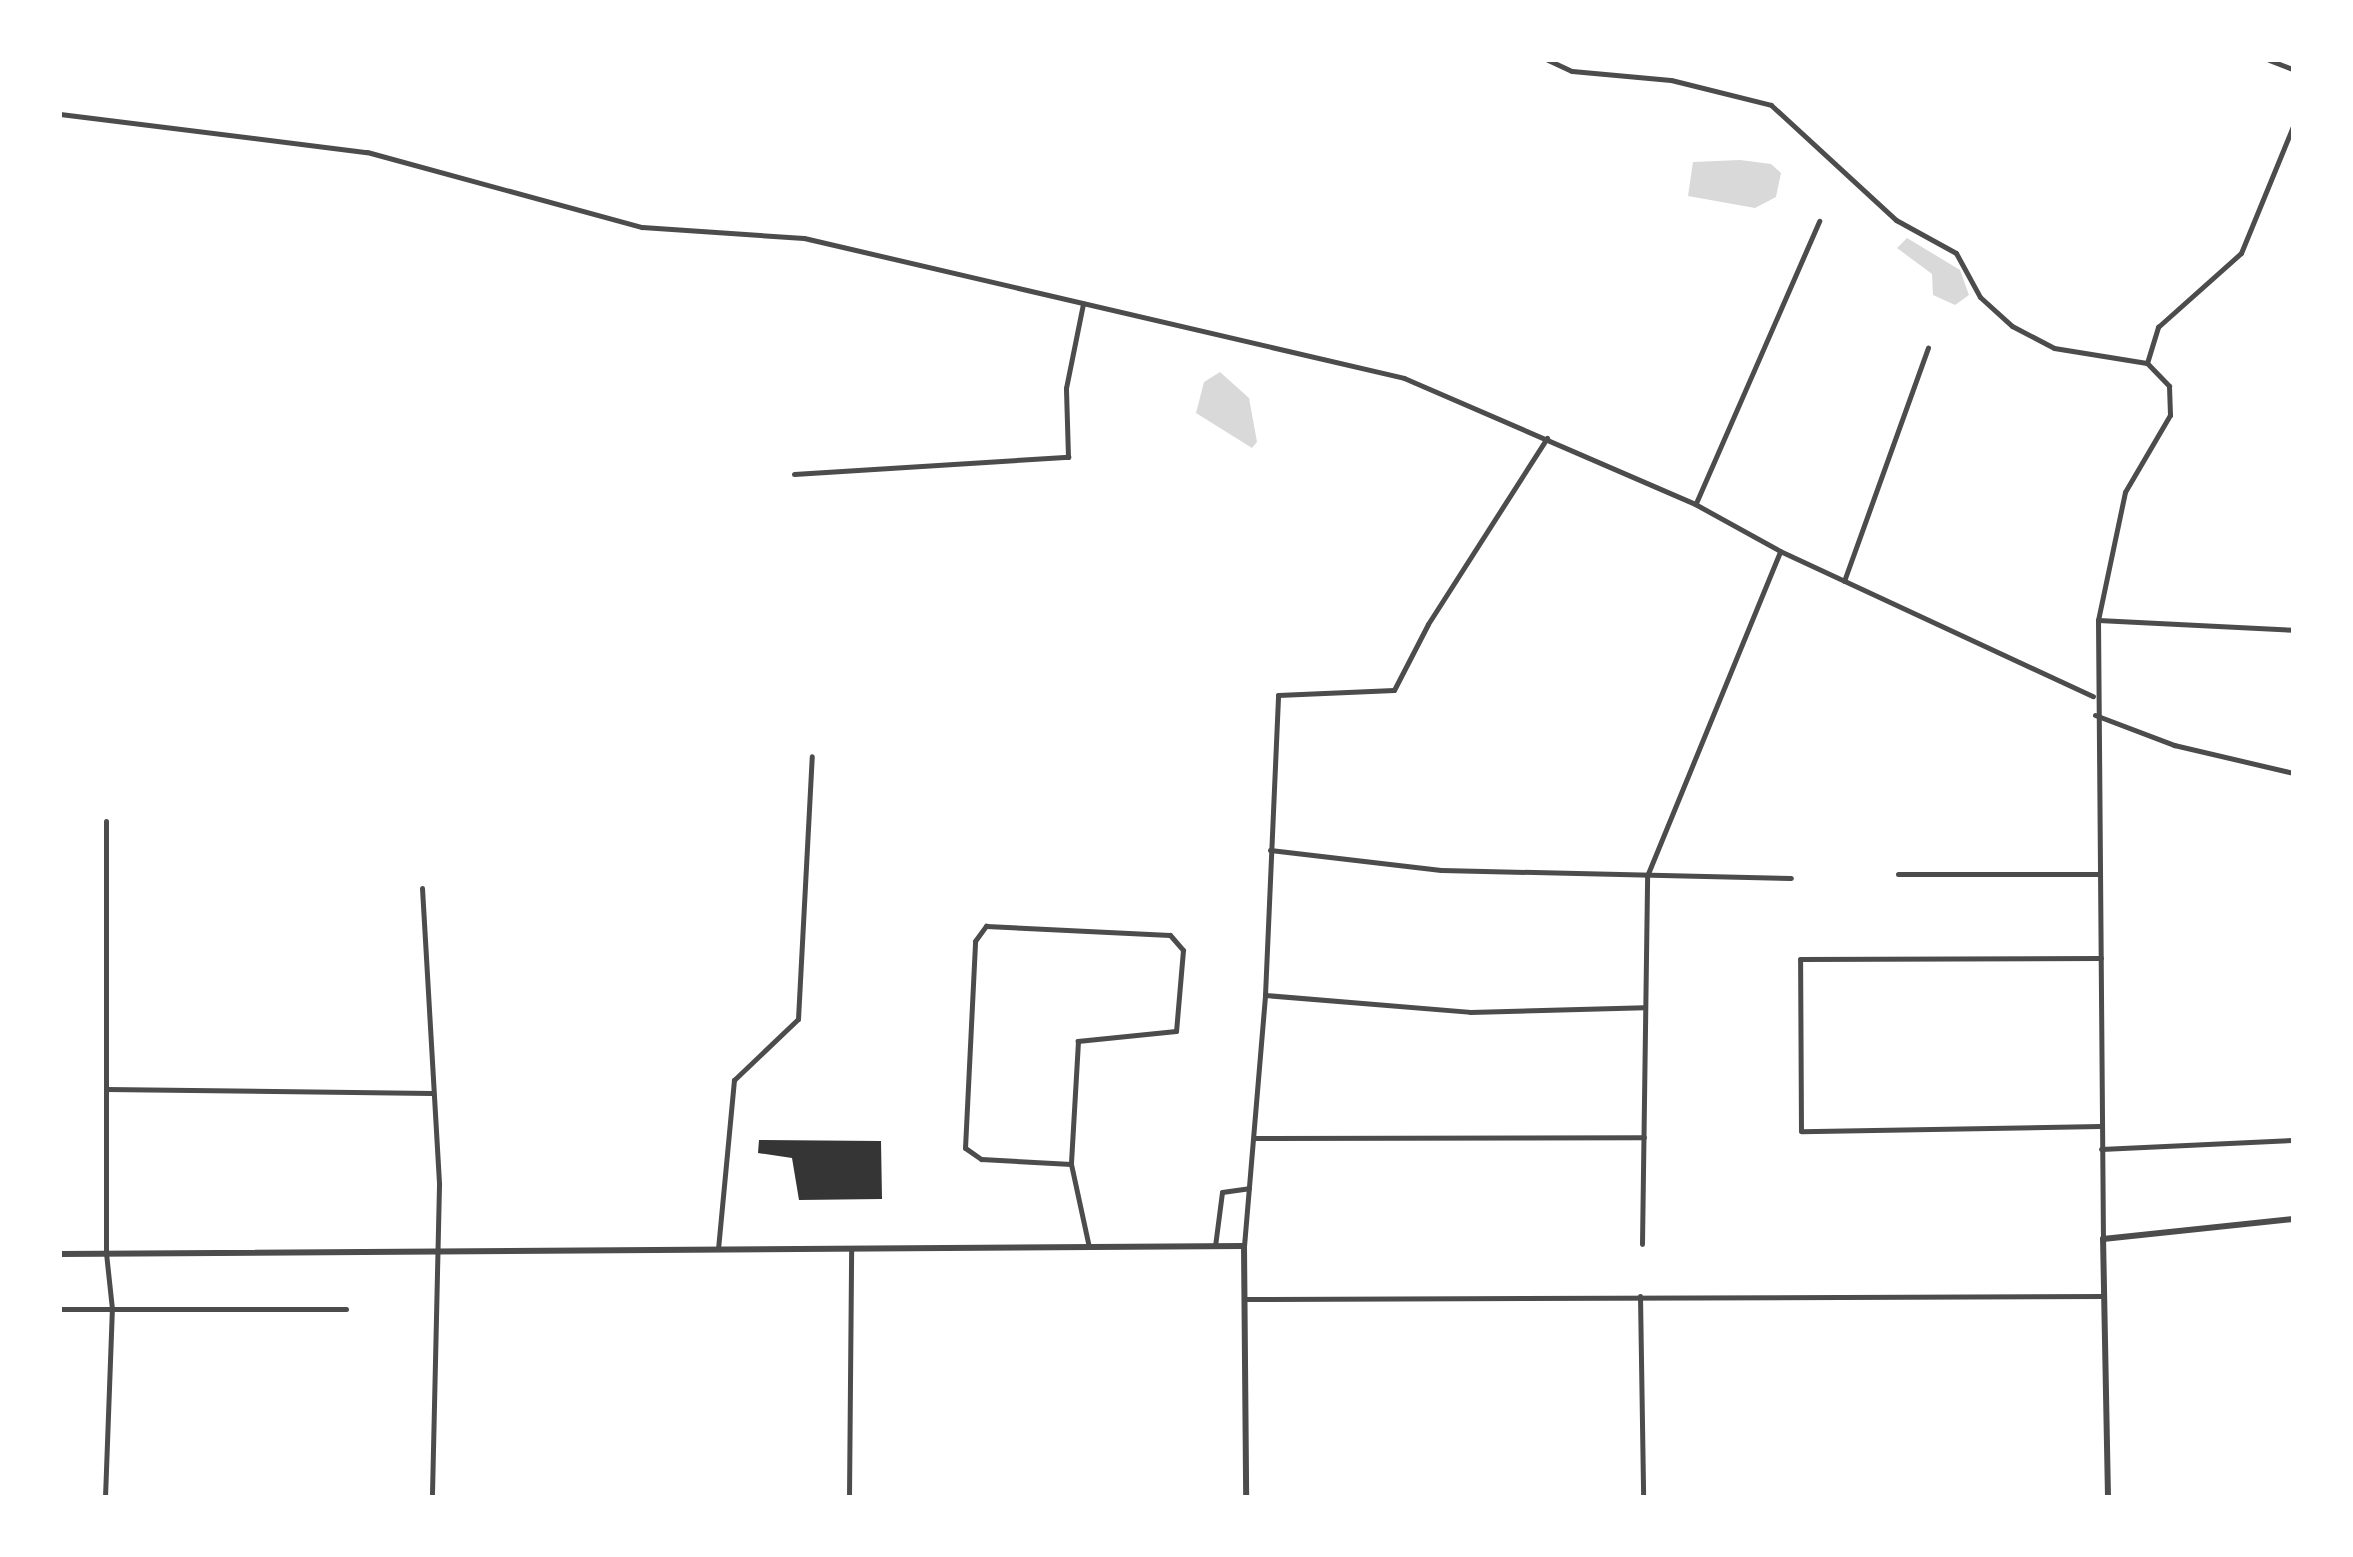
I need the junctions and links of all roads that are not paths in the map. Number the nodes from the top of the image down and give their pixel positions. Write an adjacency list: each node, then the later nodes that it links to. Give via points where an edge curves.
1 (1548, 60): 9 (street, via 1572,71 1670,80 1771,105 1896,220 1956,254 1980,297 2012,326 2054,348)
2 (2269, 60): 3 (street)
3 (2293, 69)
4 (60, 114): 7 (street, via 367,152 642,227 804,238)
5 (2293, 126): 9 (street, via 2241,253 2158,327)
6 (1818, 221): 12 (street)
7 (1082, 304): 10 (street, via 1404,378); 11 (street, via 1066,388 1068,457)
8 (1928, 348): 14 (street)
9 (2147, 363): 15 (street, via 2169,386 2170,415 2124,492)
10 (1547, 438): 12 (street); 22 (street, via 1428,624 1394,690 1278,695)
11 (794, 474)
12 (1695, 504): 13 (street)
13 (1780, 551): 14 (street); 25 (street)
14 (1844, 581): 17 (street)
15 (2098, 620): 16 (street); 17 (street)
16 (2293, 630)
17 (2094, 696): 18 (street)
18 (2094, 715): 20 (street, via 2174,746); 24 (street)
19 (812, 756): 47 (street, via 798,1019 734,1080)
20 (2293, 773)
21 (106, 820): 31 (street)
22 (1270, 850): 25 (street, via 1441,870); 29 (street)
23 (1898, 874): 24 (street)
24 (2099, 874): 28 (street)
25 (1647, 876): 26 (street); 30 (street)
26 (1791, 878)
27 (422, 888): 32 (street)
28 (2101, 958): 33 (street); 33 (street, via 1800,958 1801,1131)
29 (1264, 995): 30 (street, via 1470,1012); 35 (street)
30 (1644, 1007): 34 (street)
31 (106, 1089): 32 (street); 49 (street)
32 (432, 1093): 48 (street)
33 (2101, 1126): 37 (street)
34 (1644, 1137): 35 (street); 42 (street)
35 (1255, 1138): 39 (street)
36 (2293, 1140): 37 (street)
37 (2102, 1148): 41 (street)
38 (1071, 1164): 38 (street, via 1078,1040 1176,1031 1183,950 1170,935 986,926 975,941 964,1148 980,1159); 45 (street)
39 (1249, 1188): 43 (street, via 1222,1192); 44 (street)
40 (2293, 1219): 41 (street)
41 (2102, 1240): 52 (street)
42 (1642, 1244)
43 (1215, 1246): 44 (street); 45 (street)
44 (1244, 1246): 53 (street)
45 (1089, 1247): 46 (street)
46 (850, 1248): 47 (street); 59 (street)
47 (718, 1249): 48 (street)
48 (439, 1250): 49 (street); 58 (street)
49 (106, 1252): 50 (street); 54 (street)
50 (60, 1254)
51 (1640, 1296): 52 (street); 53 (street); 61 (street)
52 (2104, 1296): 62 (street)
53 (1246, 1299): 60 (street)
54 (112, 1308): 55 (street); 56 (street); 57 (street)
55 (346, 1309)
56 (60, 1310)
57 (105, 1497)
58 (432, 1497)
59 (849, 1497)
60 (1246, 1497)
61 (1643, 1497)
62 (2108, 1497)

